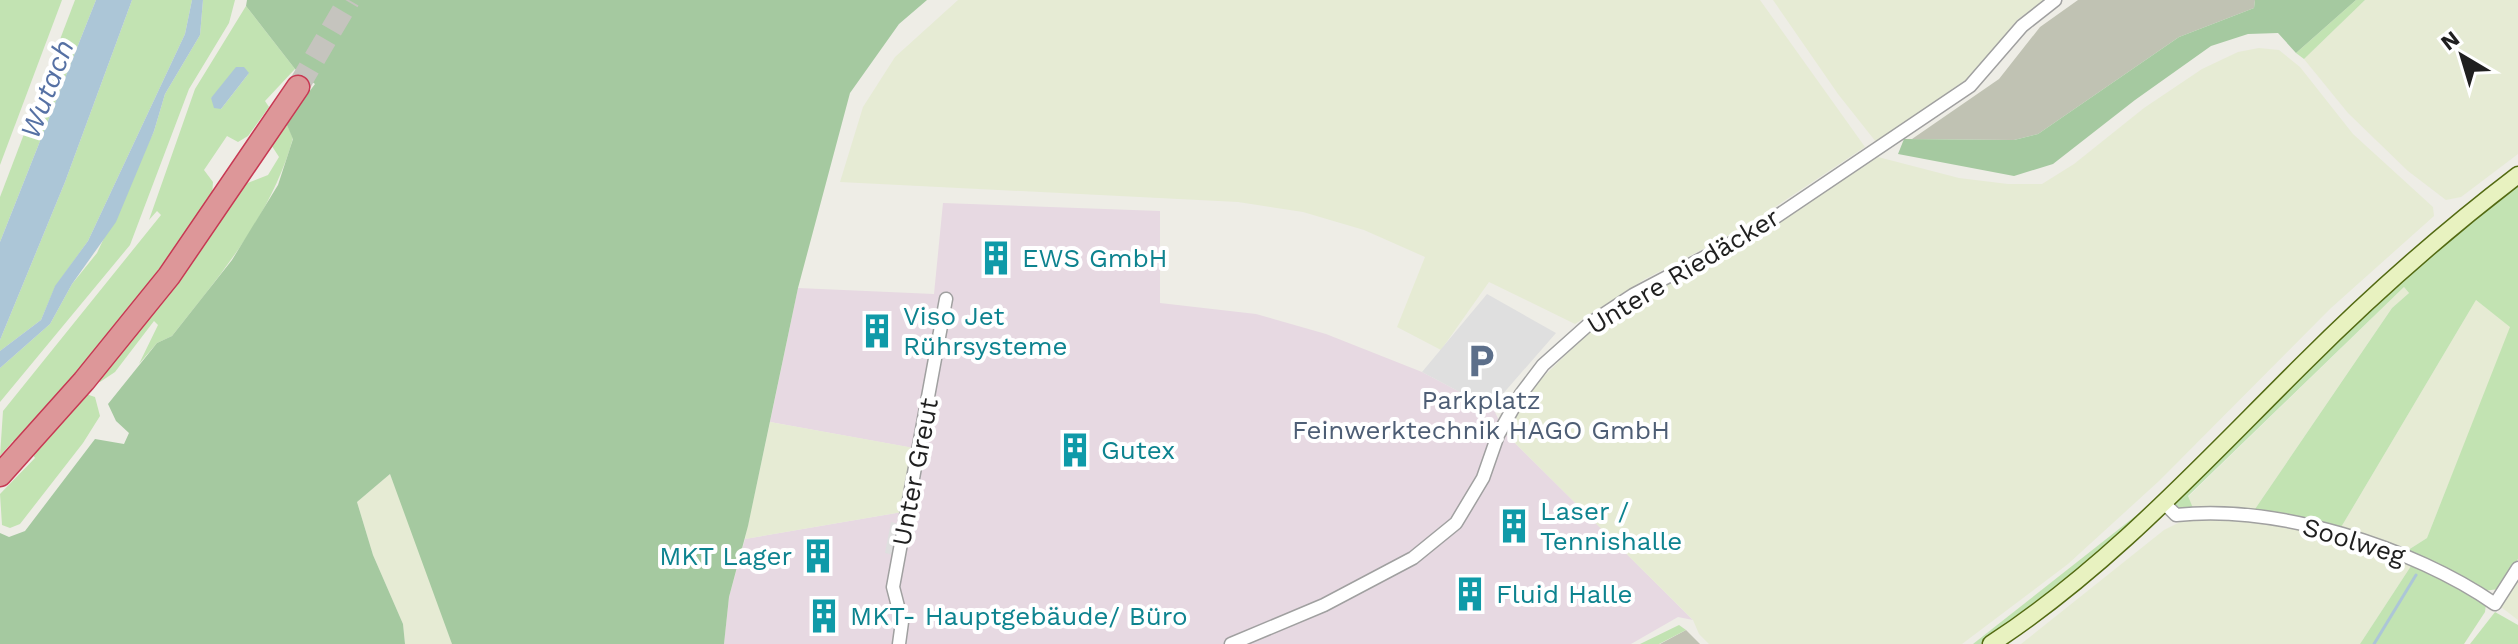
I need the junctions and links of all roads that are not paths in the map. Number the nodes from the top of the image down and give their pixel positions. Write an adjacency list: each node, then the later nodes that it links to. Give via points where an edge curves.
1 (2055, 0): 9 (street, Untere Riedäcker, via 2022,26 1970,86 1758,229 1633,295 1578,334 1543,365 1521,394 1456,523 1413,558 1324,605)
2 (298, 87): 5 (highway, via 169,276)
3 (2518, 175): 6 (main road, via 2368,301)
4 (946, 299): 8 (street, Unter Greut, via 893,587 902,622)
5 (0, 475)
6 (2164, 503): 7 (street, Soolweg, via 2176,515 2234,513 2315,527 2435,567 2495,604); 10 (main road, via 2101,560)
7 (2518, 568)
8 (899, 644)
9 (1231, 644)
10 (1991, 644)

